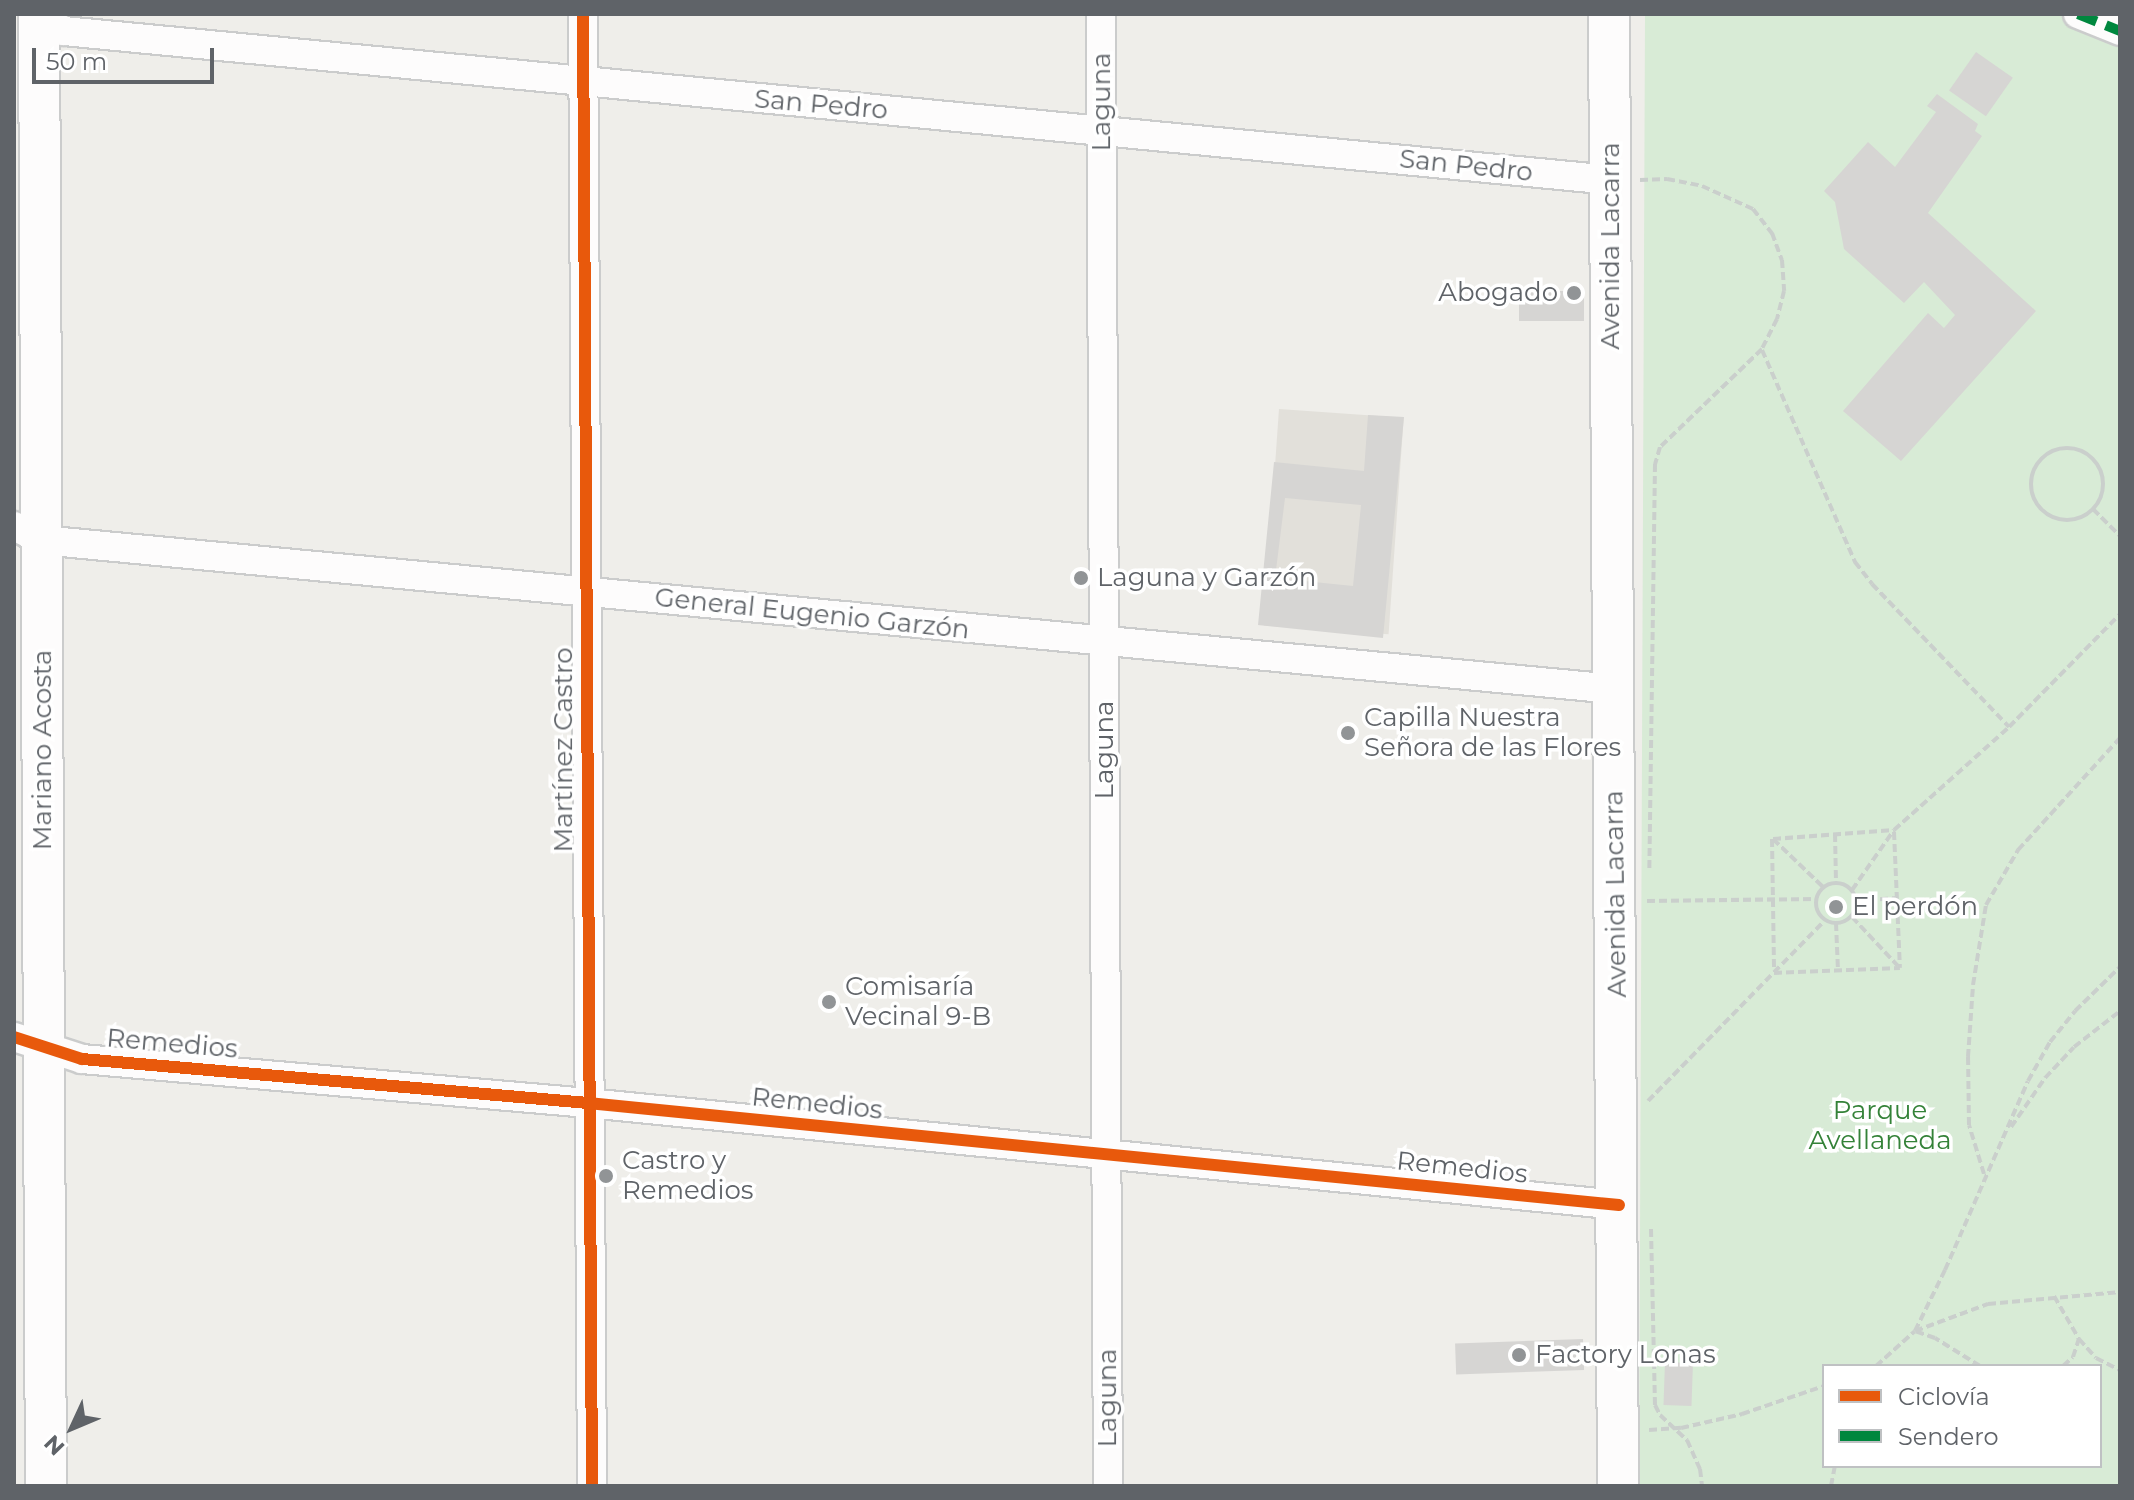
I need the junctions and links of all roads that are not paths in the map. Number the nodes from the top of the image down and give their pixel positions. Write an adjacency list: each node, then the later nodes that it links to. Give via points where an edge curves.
1 (583, 14): 7 (street, Martínez Castro)
2 (1101, 14): 8 (street, Laguna)
3 (1609, 14): 9 (street, Avenida Lacarra)
4 (2078, 14): 6 (street)
5 (38, 15): 7 (street, San Pedro, via 64,31); 10 (street, Mariano Acosta)
6 (2120, 31)
7 (583, 83): 8 (street, San Pedro); 11 (street, Martínez Castro)
8 (1102, 131): 9 (street, San Pedro); 12 (street, Laguna)
9 (1611, 180): 13 (street, Avenida Lacarra)
10 (28, 533): 11 (street, General Eugenio Garzón); 14 (street, Mariano Acosta)
11 (584, 593): 12 (street, General Eugenio Garzón); 15 (street, Martínez Castro)
12 (1105, 642): 13 (street, General Eugenio Garzón); 16 (street, Laguna)
13 (1614, 689): 17 (street, Avenida Lacarra, via 1638,906)
14 (29, 1042): 15 (street, Remedios, via 82,1059); 18 (street, Mariano Acosta)
15 (588, 1103): 16 (street, Remedios); 19 (street, Martínez Castro)
16 (1106, 1155): 17 (street, Remedios); 20 (street, Laguna)
17 (1635, 1214): 21 (street, Avenida Lacarra)
18 (46, 1486)
19 (592, 1486)
20 (1108, 1486)
21 (1618, 1486)

